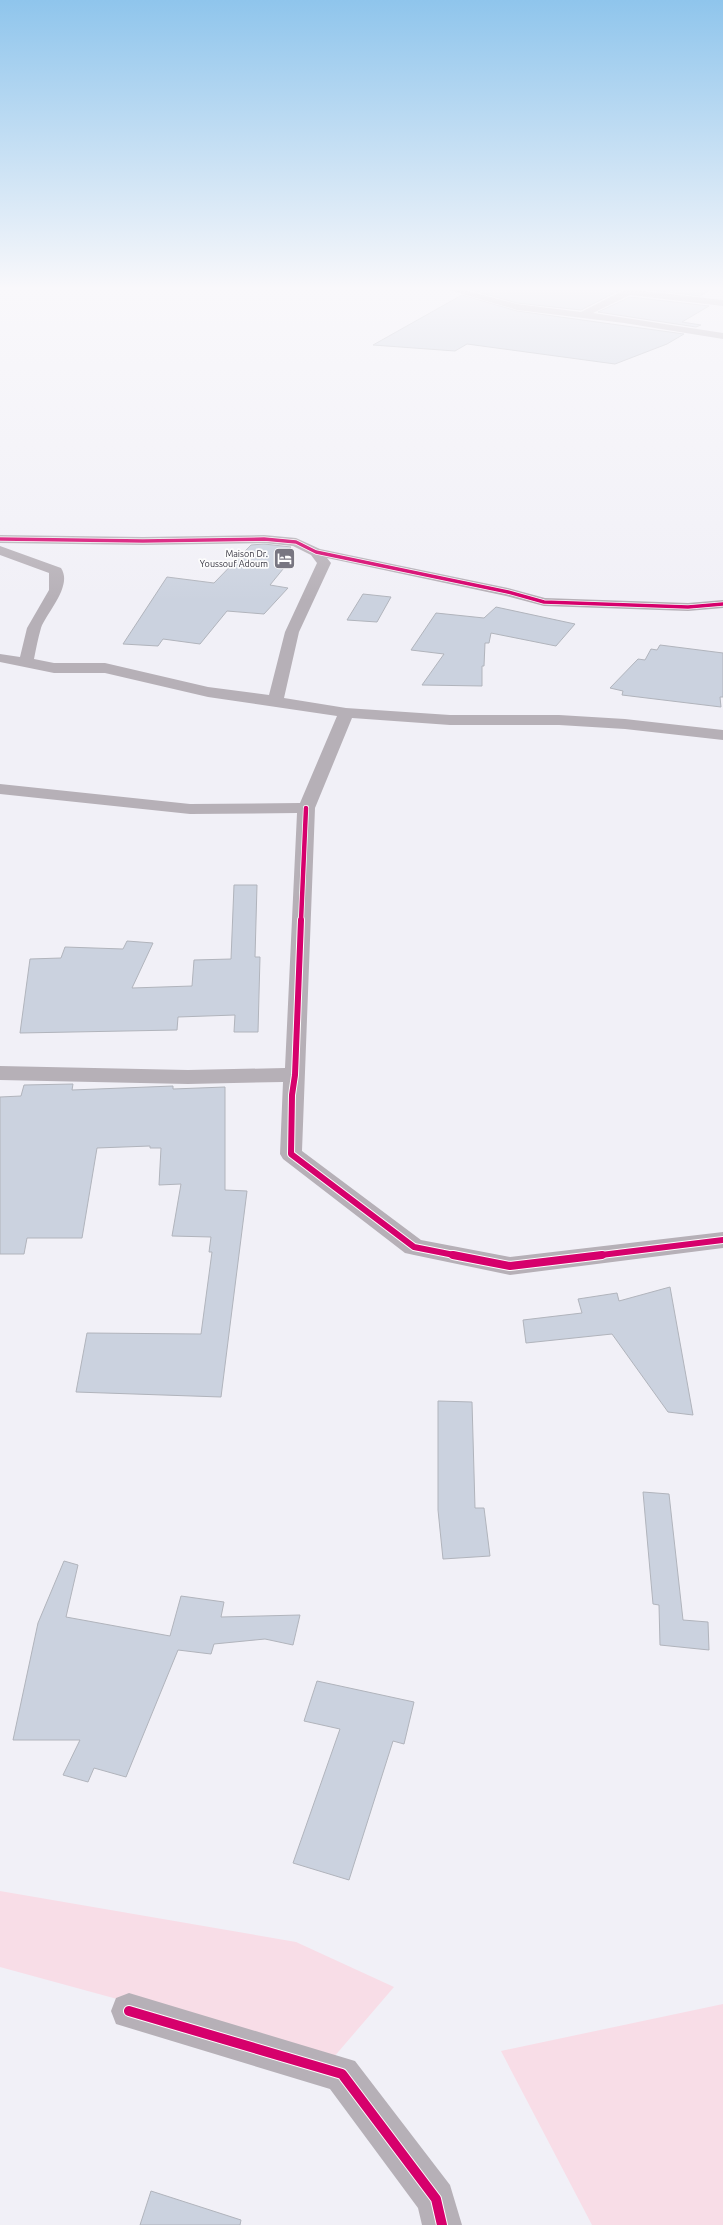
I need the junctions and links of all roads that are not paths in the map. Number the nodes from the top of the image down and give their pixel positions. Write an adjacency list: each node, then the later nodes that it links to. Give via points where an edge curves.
1 (0, 539): 3 (street, via 264,539 296,542)
2 (0, 550): 6 (street, via 56,571 56,590 34,628)
3 (316, 552): 4 (street, via 493,588 544,602 688,606); 7 (street, via 324,563 292,632)
4 (723, 604)
5 (0, 658): 6 (street)
6 (26, 662): 7 (street, via 54,668 105,668 208,692)
7 (275, 701): 8 (street)
8 (346, 713): 9 (street, via 450,720 559,720 625,724); 11 (street)
9 (723, 735)
10 (0, 789): 11 (street, via 190,809)
11 (306, 808): 13 (street)
12 (0, 1073): 13 (street, via 188,1077)
13 (295, 1075): 14 (street, via 291,1154 414,1247 510,1266)
14 (723, 1240)
15 (129, 2011): 16 (street, via 342,2074 436,2199)
16 (442, 2225)

